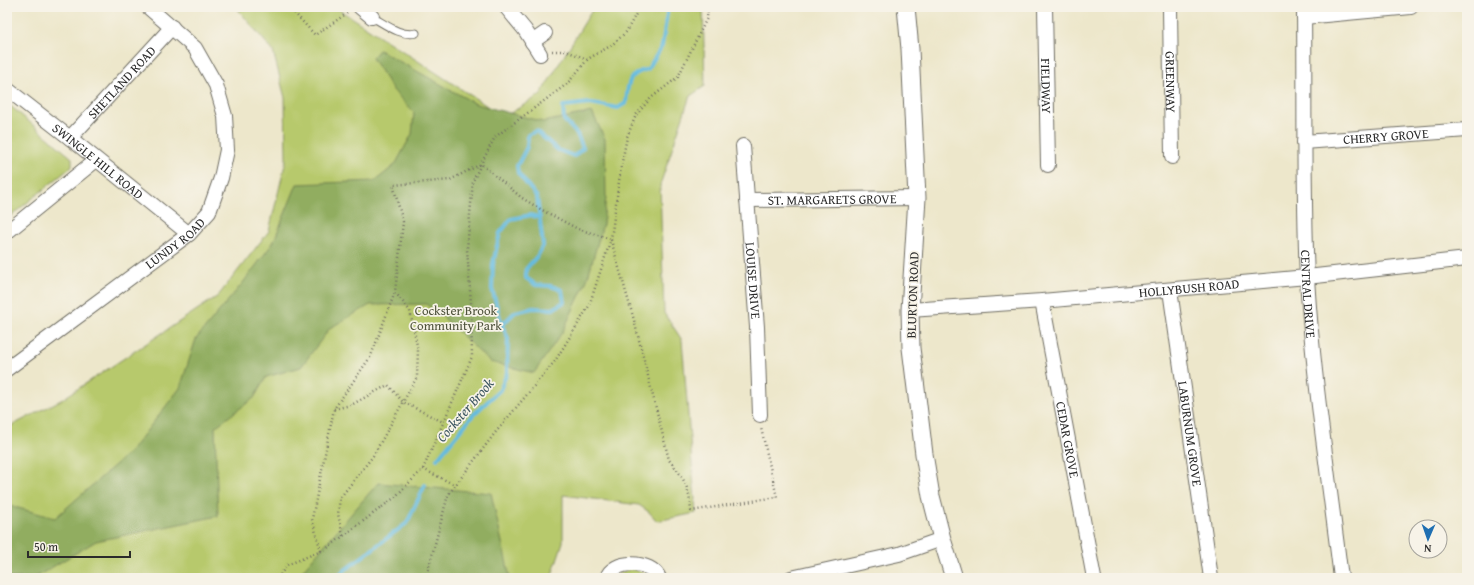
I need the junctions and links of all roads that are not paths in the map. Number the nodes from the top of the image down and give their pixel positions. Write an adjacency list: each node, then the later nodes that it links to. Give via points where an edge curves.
1 (148, 7): 10 (street, LUNDY ROAD)
2 (360, 7): 9 (street)
3 (506, 7): 13 (street)
4 (906, 7): 23 (street, BLURTON ROAD)
5 (1045, 7): 22 (street, FIELDWAY)
6 (1170, 7): 20 (street, GREENWAY)
7 (1411, 7): 8 (street)
8 (1304, 12): 18 (street, CENTRAL DRIVE)
9 (372, 17): 11 (lane, via 402,33)
10 (172, 27): 17 (street, SHETLAND ROAD); 26 (street, LUNDY ROAD, via 195,48 207,67 225,116 227,150 221,178 209,212)
11 (416, 33)
12 (545, 33): 13 (street)
13 (532, 42): 14 (street)
14 (540, 54)
15 (7, 89): 17 (street, SWINGLE HILL ROAD)
16 (1467, 130): 18 (street, CHERRY GROVE)
17 (70, 138): 21 (street, SWINGLE HILL ROAD)
18 (1304, 142): 28 (street, CENTRAL DRIVE)
19 (743, 146): 24 (street, LOUISE DRIVE)
20 (1172, 157)
21 (96, 160): 25 (street); 26 (street, SWINGLE HILL ROAD)
22 (1048, 165)
23 (917, 198): 24 (street, ST. MARGARETS GROVE); 31 (street, BLURTON ROAD)
24 (747, 200): 33 (street, LOUISE DRIVE, via 757,327)
25 (7, 232)
26 (188, 234): 32 (street, LUNDY ROAD)
27 (1467, 259): 28 (street, HOLLYBUSH ROAD)
28 (1307, 277): 29 (street, HOLLYBUSH ROAD); 42 (street, CENTRAL DRIVE)
29 (1170, 290): 30 (street, HOLLYBUSH ROAD); 41 (street, LABURNUM GROVE)
30 (1042, 301): 31 (street, HOLLYBUSH ROAD); 40 (street, CEDAR GROVE)
31 (910, 310): 34 (street, BLURTON ROAD, via 911,348 924,454)
32 (7, 369)
33 (760, 415)
34 (942, 539): 35 (street, via 899,554); 39 (street, BLURTON ROAD)
35 (812, 575): 38 (street)
36 (607, 578): 37 (street, via 608,573 615,568 633,564 647,566 654,570)
37 (659, 578)
38 (791, 578)
39 (954, 578)
40 (1094, 578)
41 (1211, 578)
42 (1341, 578)

